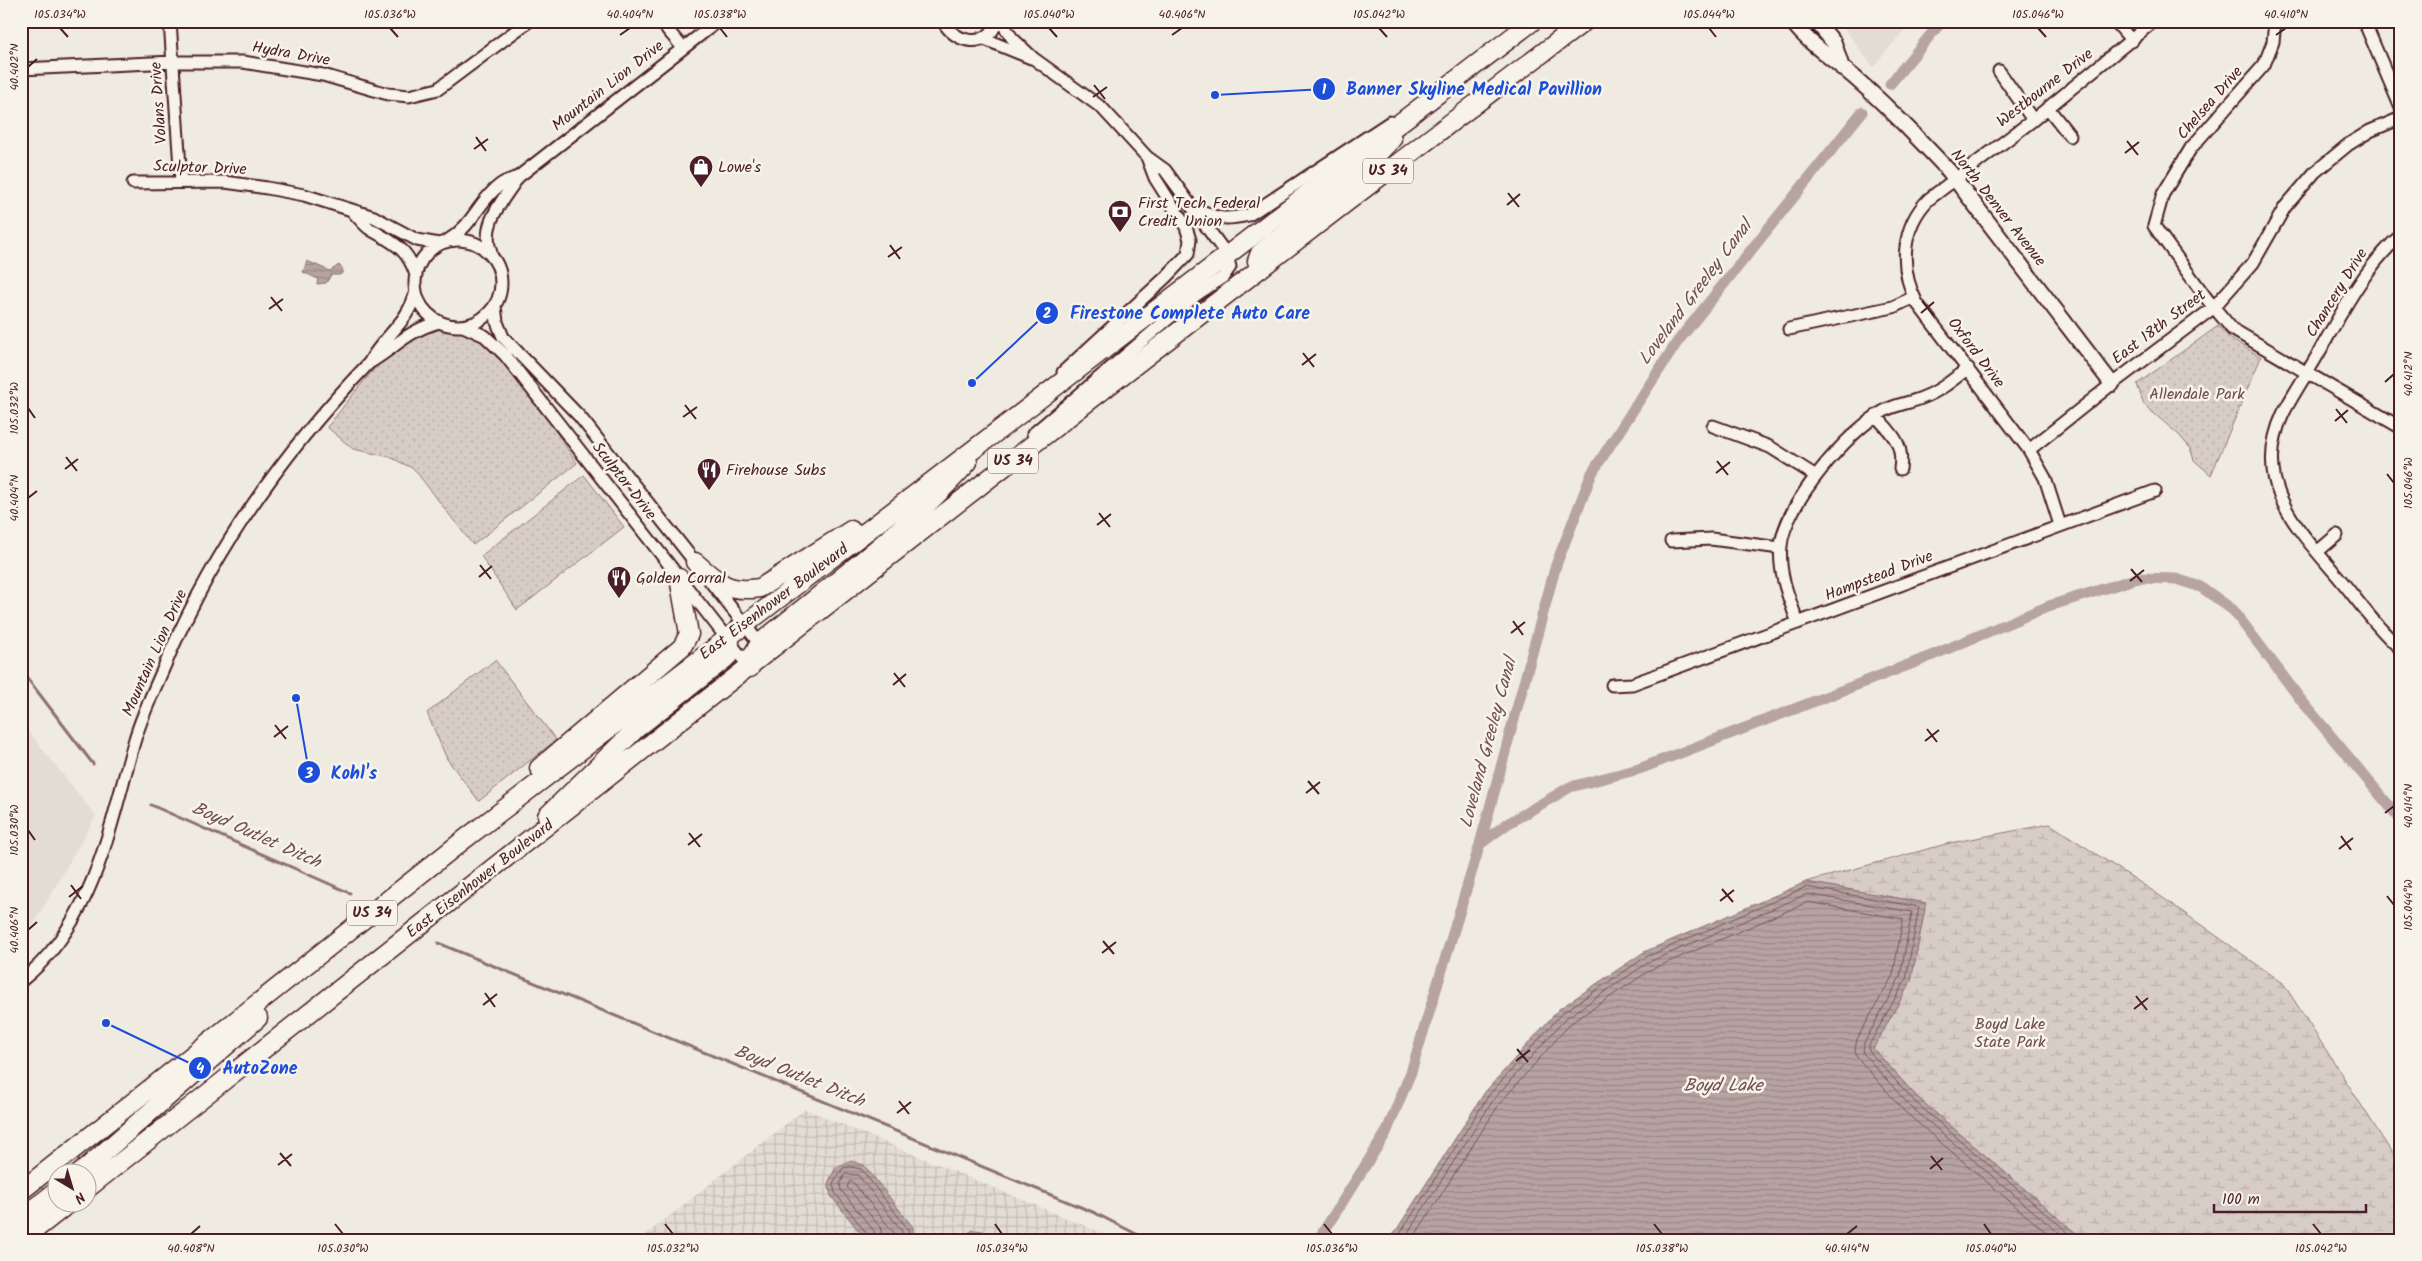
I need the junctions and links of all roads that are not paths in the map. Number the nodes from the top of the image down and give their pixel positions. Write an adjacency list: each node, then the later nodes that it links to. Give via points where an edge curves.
1 (170, 21): 21 (street, Volans Drive)
2 (528, 21): 21 (street, Hydra Drive, via 438,89 409,96 388,94 323,75 243,62)
3 (660, 21): 19 (street)
4 (718, 21): 19 (street, Mountain Lion Drive)
5 (943, 21): 17 (street, via 954,36 972,41)
6 (997, 21): 17 (street, via 990,33)
7 (1001, 21): 20 (street, via 1012,38)
8 (1521, 21): 25 (highway)
9 (1533, 21): 25 (highway, East Eisenhower Boulevard / US 34)
10 (1791, 21): 22 (street, North Denver Avenue, via 1815,48)
11 (1816, 21): 22 (street, North Denver Avenue, via 1834,43)
12 (2115, 21): 18 (street)
13 (2154, 21): 18 (street, Westbourne Drive)
14 (2275, 21): 47 (street, Chelsea Drive, via 2273,42 2264,65 2198,139 2163,194 2155,218 2157,234)
15 (2364, 21): 27 (street)
16 (1585, 22): 42 (highway, East Eisenhower Boulevard / US 34)
17 (982, 38): 20 (street)
18 (2132, 41): 26 (street, Westbourne Drive)
19 (683, 48): 32 (street, Mountain Lion Drive)
20 (1033, 58): 31 (street, via 1102,108)
21 (173, 62): 23 (street, Hydra Drive); 34 (street, Volans Drive)
22 (1842, 68): 33 (street, North Denver Avenue, via 1925,146)
23 (21, 69)
24 (1999, 71): 29 (street)
25 (1427, 102): 36 (street, via 1373,132 1249,215 1218,218); 41 (highway, East Eisenhower Boulevard / US 34); 42 (highway, via 1350,183 1260,253 1257,261)
26 (2048, 108): 29 (street, Westbourne Drive); 30 (street)
27 (2401, 108)
28 (2401, 118): 47 (street, East 18th Street, via 2349,144 2315,172 2285,207 2253,263)
29 (2033, 120): 33 (street, Westbourne Drive)
30 (2070, 136)
31 (1147, 157): 36 (street, via 1166,170); 56 (street, via 1155,178 1186,227 1190,240 1188,254)
32 (518, 177): 39 (street, Mountain Lion Drive, via 501,184 460,234); 40 (street, Mountain Lion Drive, via 491,220 487,233)
33 (1955, 179): 45 (street, Oxford Drive, via 1923,204 1908,235 1906,268); 54 (street, North Denver Avenue)
34 (181, 182): 35 (street, Sculptor Drive); 37 (street, Sculptor Drive, via 225,182 267,188)
35 (133, 183)
36 (1192, 206): 41 (street)
37 (353, 212): 39 (street, Sculptor Drive, via 374,217 417,240); 43 (street, Sculptor Drive, via 369,228 397,245)
38 (2401, 235): 53 (street, Chancery Drive, via 2379,256 2363,278)
39 (443, 242): 40 (street, via 471,241); 43 (street, via 424,256)
40 (491, 254): 46 (street, via 502,279 500,298)
41 (1227, 255): 56 (highway, East Eisenhower Boulevard / US 34); 62 (street, via 1230,267 1223,276 1019,446)
42 (1260, 269): 62 (highway, East Eisenhower Boulevard / US 34)
43 (416, 275): 44 (street)
44 (416, 291): 48 (street, via 424,309); 51 (street, Mountain Lion Drive, via 408,314 376,349)
45 (1914, 297): 50 (street, via 1893,307); 52 (street, Oxford Drive)
46 (495, 306): 49 (street, via 481,320); 70 (street, Sculptor Drive, via 503,337 580,417)
47 (2213, 308): 53 (street, Chelsea Drive, via 2232,329); 54 (street, East 18th Street)
48 (439, 322): 49 (street); 51 (street, Mountain Lion Drive, via 410,333)
49 (462, 326): 71 (street, Sculptor Drive, via 485,336 505,355)
50 (1789, 329)
51 (369, 363): 82 (street, Mountain Lion Drive, via 272,476 205,583 172,650 136,737 92,882 66,929 45,958)
52 (1968, 368): 55 (street, via 1931,394 1886,409); 59 (street, Oxford Drive)
53 (2307, 374): 58 (street, Chelsea Drive); 69 (street, Chancery Drive, via 2279,424 2274,473 2278,494 2289,518)
54 (2112, 384): 59 (street, East 18th Street)
55 (1876, 416): 60 (street, via 1896,439 1902,454); 61 (street, via 1853,434)
56 (1009, 421): 64 (highway, East Eisenhower Boulevard / US 34); 75 (highway, via 938,495)
57 (1713, 426): 61 (street, via 1770,447)
58 (2398, 426)
59 (2029, 450): 65 (street, Oxford Drive, via 2045,478)
60 (1900, 469)
61 (1816, 476): 68 (street, via 1792,513)
62 (990, 479): 75 (highway, East Eisenhower Boulevard / US 34)
63 (2155, 491): 65 (street, Hampstead Drive)
64 (901, 505): 70 (highway, via 875,515 760,588 726,587); 73 (highway, East Eisenhower Boulevard / US 34)
65 (2060, 525): 72 (street, Hampstead Drive)
66 (2337, 535): 69 (street)
67 (1671, 541): 68 (street, via 1711,539)
68 (1780, 548): 72 (street, via 1782,577)
69 (2316, 552): 76 (street, Chancery Drive)
70 (695, 562): 73 (street, Sculptor Drive)
71 (679, 578): 74 (street, Sculptor Drive); 79 (highway, via 689,634 682,647 482,815)
72 (1798, 623): 78 (street, Hampstead Drive, via 1632,684)
73 (744, 624): 74 (highway, East Eisenhower Boulevard / US 34); 75 (street, Sculptor Drive)
74 (728, 640): 77 (street, Sculptor Drive); 79 (highway, East Eisenhower Boulevard / US 34); 80 (highway, via 729,655 725,659 636,729 581,780)
75 (764, 648): 77 (highway, East Eisenhower Boulevard / US 34)
76 (2401, 649)
77 (750, 668): 80 (highway, East Eisenhower Boulevard / US 34)
78 (1612, 685)
79 (461, 842): 81 (highway, East Eisenhower Boulevard / US 34)
80 (509, 857): 85 (highway, East Eisenhower Boulevard / US 34)
81 (290, 979): 83 (highway, East Eisenhower Boulevard / US 34); 84 (highway, via 265,1013)
82 (21, 981)
83 (56, 1163): 86 (highway, via 42,1166); 87 (highway, East Eisenhower Boulevard / US 34)
84 (91, 1164)
85 (98, 1180)
86 (21, 1181)
87 (21, 1191)
88 (48, 1198): 90 (highway)
89 (55, 1214): 91 (highway)
90 (21, 1218)
91 (22, 1240)

